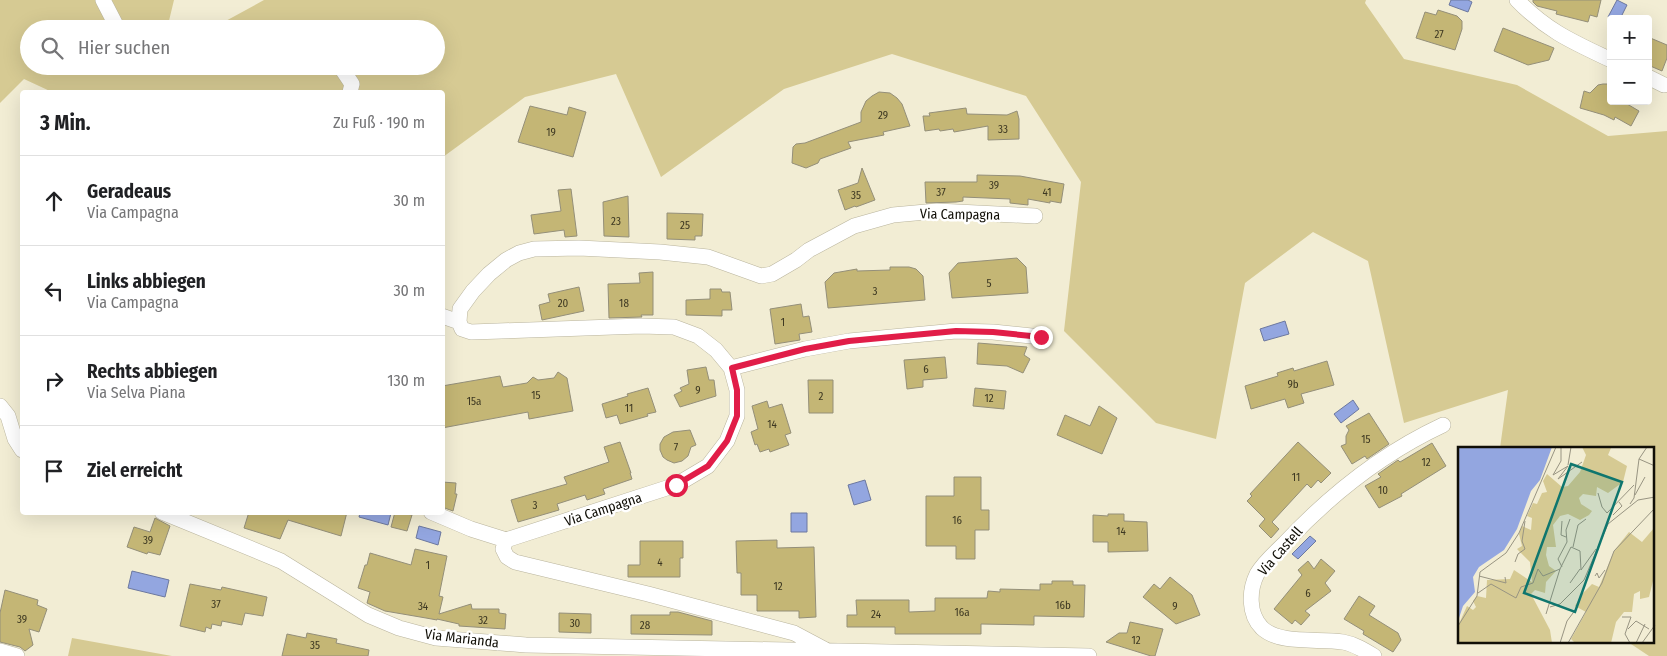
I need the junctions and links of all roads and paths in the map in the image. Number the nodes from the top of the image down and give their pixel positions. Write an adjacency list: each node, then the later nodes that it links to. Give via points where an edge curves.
1 (103, 0): 3 (street)
2 (1517, 0): 4 (street, via 1548,28)
3 (113, 20)
4 (1607, 58)
5 (346, 75): 8 (street, via 352,84)
6 (1652, 79): 7 (street)
7 (1664, 85)
8 (350, 90)
9 (1036, 216): 11 (street, Via Campagna, via 937,211 893,214 854,226 772,274 761,276 708,257 651,251 534,249 506,260 490,274 460,310)
10 (445, 317): 11 (street)
11 (460, 322): 13 (street, via 462,329 471,332 674,327 698,336)
12 (1041, 337): 13 (street, via 956,331 859,340 805,349)
13 (732, 368): 19 (street, Via Campagna, via 737,390 737,416 727,441 708,466 676,485)
14 (0, 406): 16 (street, via 8,416)
15 (1443, 425): 24 (street, Via Castell, via 1393,451 1342,490 1298,528 1265,564 1254,582 1253,612 1267,632 1284,638 1346,643)
16 (19, 444)
17 (169, 515): 21 (street, Via Marianda, via 280,561 368,615 436,638 526,645)
18 (438, 515): 19 (street)
19 (506, 540): 21 (street, via 503,549 515,562 794,633)
20 (0, 650): 22 (street)
21 (826, 650): 23 (street, Via Marianda)
22 (17, 656)
23 (1089, 656)
24 (1374, 656)

